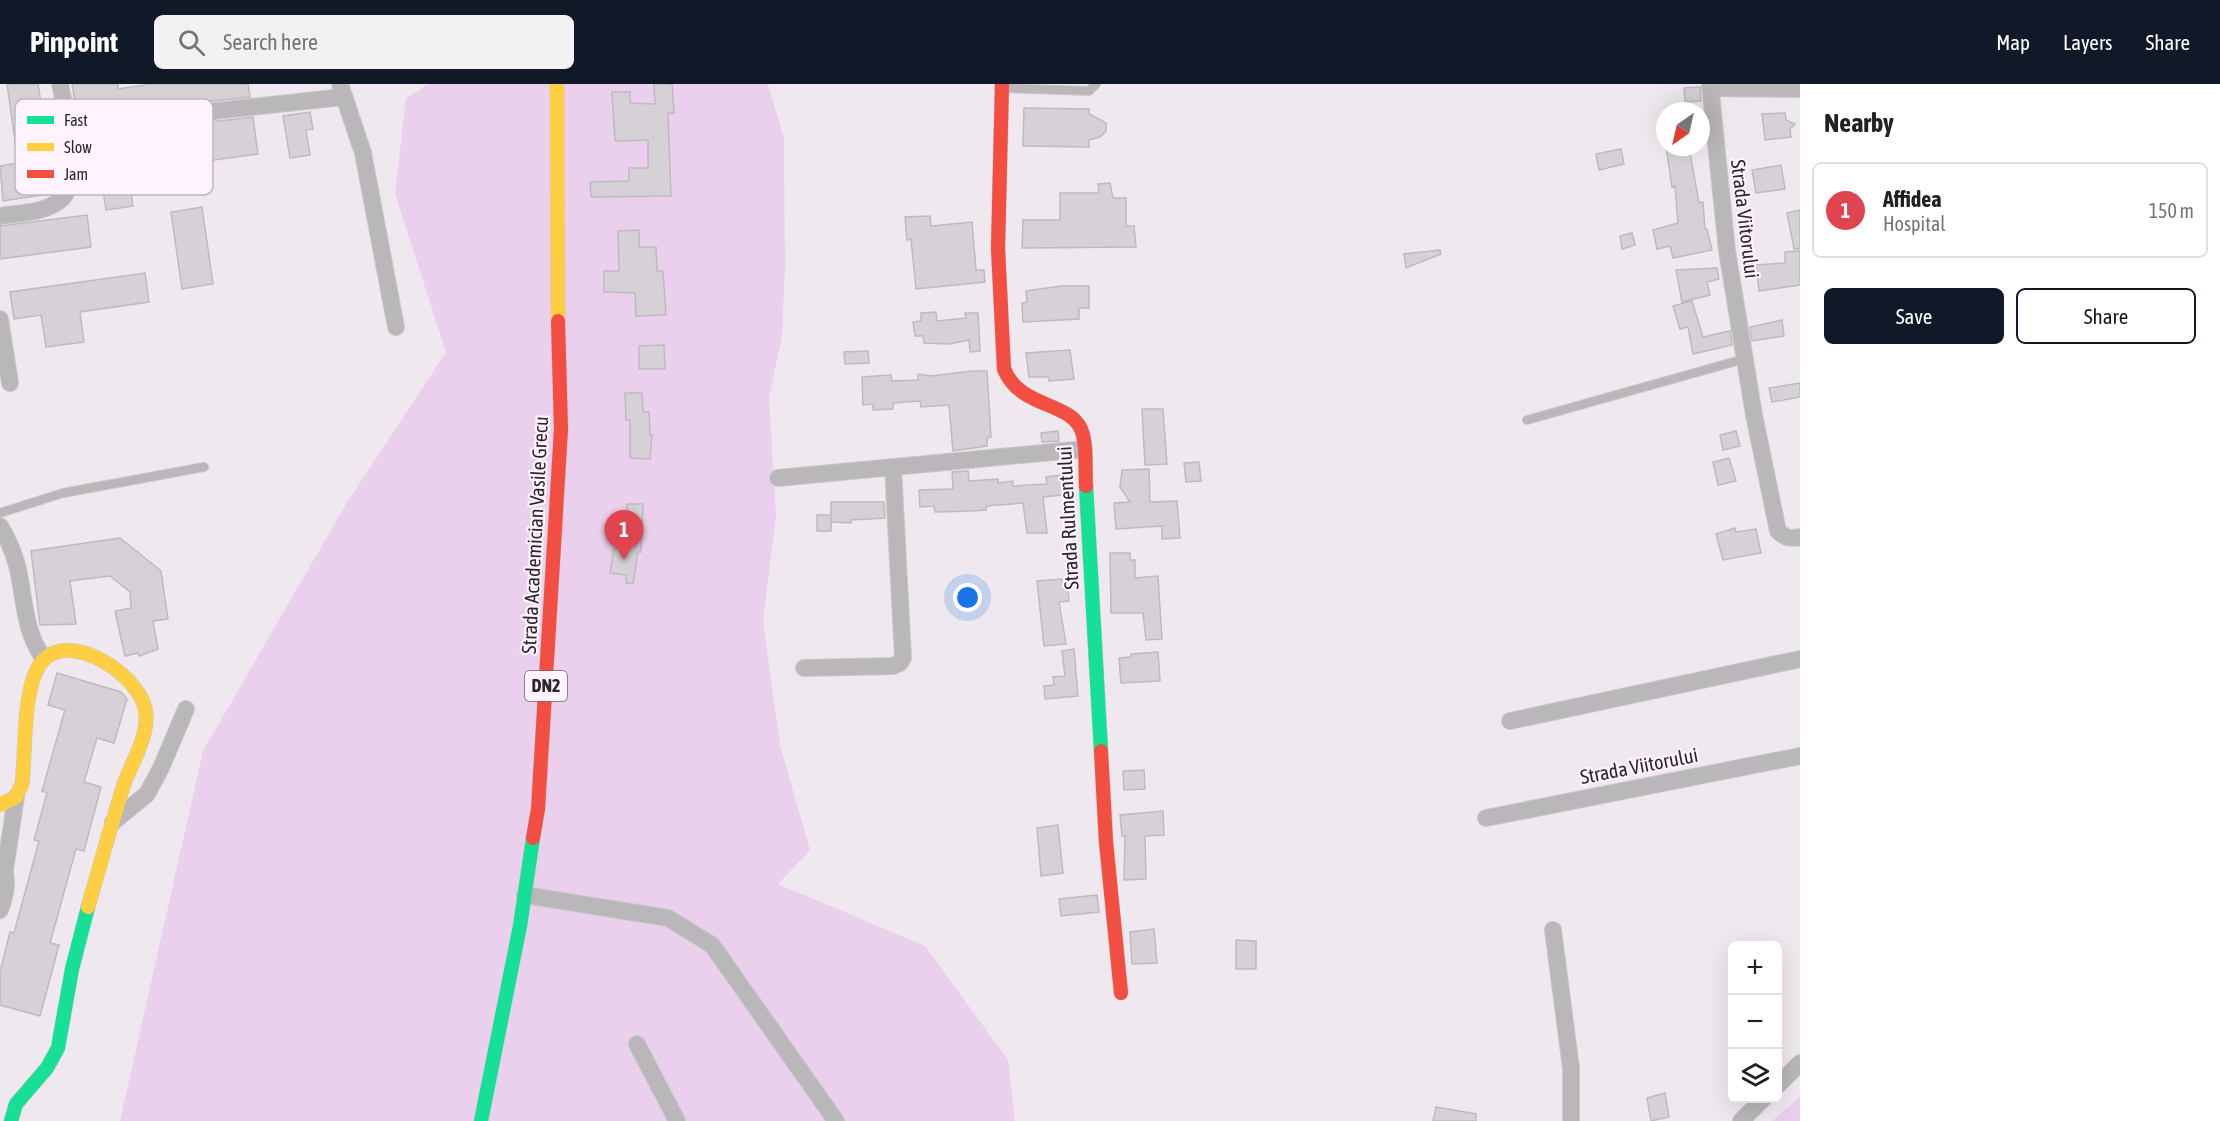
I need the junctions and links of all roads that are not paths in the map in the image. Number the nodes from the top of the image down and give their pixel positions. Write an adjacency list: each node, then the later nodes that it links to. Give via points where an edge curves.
1 (60, 84): 8 (street)
2 (1096, 84): 4 (lane, via 1089,91)
3 (556, 86): 35 (street, Strada Academician Vasile Grecu / DN2, via 560,441 538,808)
4 (1002, 86): 17 (street, Strada Rulmentului, via 998,248 1004,369 1016,391 1061,408 1071,417 1083,433)
5 (1710, 86): 6 (street); 14 (street, Strada Viitorului, via 1726,251)
6 (1800, 89)
7 (341, 91): 9 (street); 13 (street, via 363,153)
8 (63, 99)
9 (213, 108)
10 (65, 195): 11 (street, via 58,202 32,212)
11 (0, 216)
12 (0, 319): 15 (street)
13 (396, 327)
14 (1744, 360): 16 (lane); 23 (street, Strada Viitorului, via 1778,531)
15 (10, 383)
16 (1527, 420)
17 (1084, 449): 19 (street); 38 (street, Strada Rulmentului, via 1106,842)
18 (204, 467): 21 (lane, via 63,493)
19 (893, 467): 20 (street); 26 (street, via 903,658 893,666)
20 (778, 478)
21 (0, 513)
22 (0, 526): 24 (street, via 17,565 32,635)
23 (1792, 537)
24 (43, 657): 30 (street, via 30,700 26,766); 33 (street, via 54,649 72,649 92,656 124,674 142,693 147,717)
25 (1800, 659): 28 (street)
26 (804, 668)
27 (186, 709): 33 (street, via 147,794)
28 (1510, 721)
29 (1800, 756): 32 (street, Strada Viitorului)
30 (16, 797): 31 (street); 34 (street)
31 (0, 805)
32 (1486, 818)
33 (113, 822): 43 (street, via 67,994 59,1047 49,1069 14,1103)
34 (3, 864): 36 (street, via 7,890)
35 (525, 895): 44 (street, Strada Academician Vasile Grecu / DN2); 46 (street, via 668,918 712,945)
36 (0, 910)
37 (1553, 930): 47 (street, via 1571,1068)
38 (1121, 993)
39 (637, 1044): 45 (street)
40 (1800, 1063): 41 (street)
41 (1782, 1081)
42 (1759, 1103): 48 (street)
43 (11, 1121)
44 (481, 1121)
45 (676, 1121)
46 (836, 1121)
47 (1571, 1121)
48 (1741, 1121)

